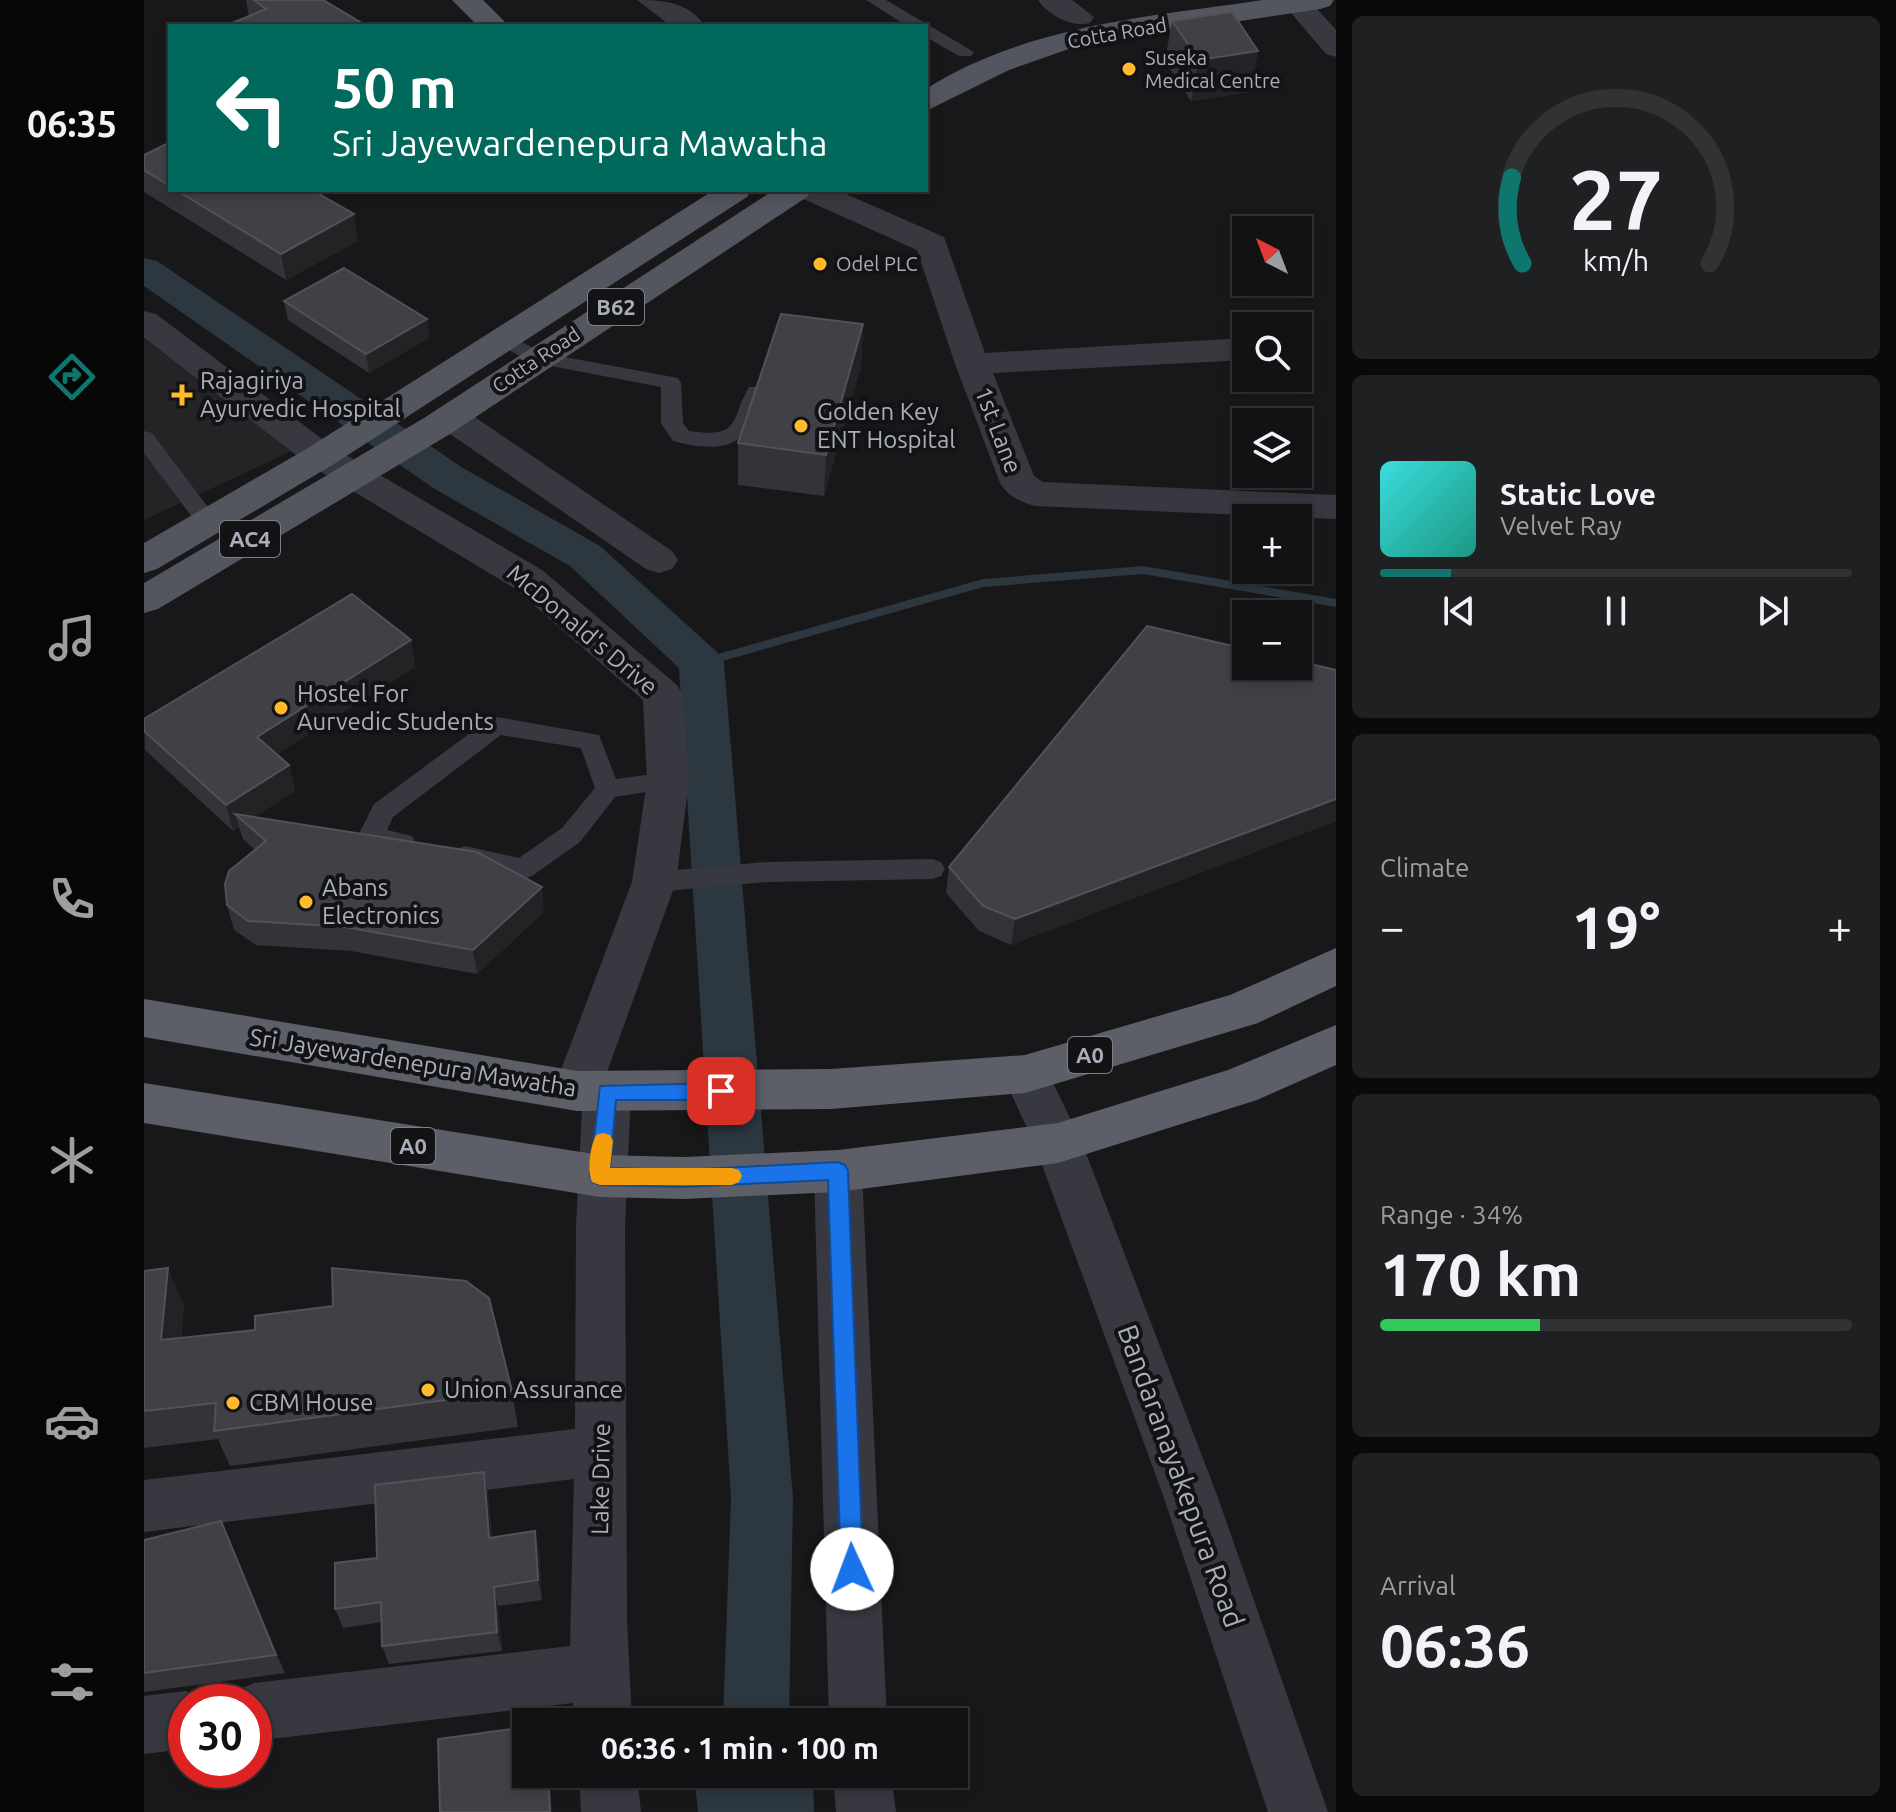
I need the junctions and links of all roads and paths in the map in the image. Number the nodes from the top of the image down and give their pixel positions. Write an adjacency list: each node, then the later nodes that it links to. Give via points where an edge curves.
1 (466, 0): 8 (main road)
2 (651, 0): 9 (street)
3 (874, 0): 10 (lane)
4 (1052, 0): 7 (street)
5 (1182, 0): 7 (main road, Cotta Road)
6 (1304, 1): 12 (street); 15 (main road, Cotta Road, via 1076,37 1041,47)
7 (1080, 17): 13 (main road, Cotta Road)
8 (493, 24)
9 (688, 24)
10 (916, 24)
11 (928, 31): 13 (lane)
12 (1336, 48)
13 (965, 52): 14 (main road, Cotta Road)
14 (928, 73)
15 (928, 101)
16 (793, 192): 22 (main road, Cotta Road / B62)
17 (815, 192): 23 (street, 1st Lane, via 932,244)
18 (721, 193): 20 (main road, Cotta Road / B62)
19 (144, 321): 28 (street, McDonald's Drive)
20 (502, 338): 22 (lane); 25 (main road, Cotta Road / B62)
21 (1232, 350): 23 (street)
22 (537, 358): 24 (lane, via 671,383 672,423 681,436 698,441 724,438 746,422); 26 (main road, Cotta Road / B62)
23 (972, 364): 29 (street, 1st Lane, via 1018,483 1035,494)
24 (763, 372)
25 (404, 403): 28 (main road, AC4)
26 (444, 422): 28 (main road, AC4); 32 (street)
27 (144, 438): 30 (lane)
28 (338, 467): 30 (main road, AC4); 33 (main road, AC4); 34 (street, McDonald's Drive, via 528,579 663,695)
29 (1336, 507)
30 (209, 524): 31 (main road, AC4)
31 (144, 560)
32 (659, 560)
33 (144, 600)
34 (668, 781): 35 (lane); 37 (street, McDonald's Drive)
35 (608, 789): 35 (lane, via 590,741 497,726 383,811 371,836 523,869 571,835)
36 (932, 869): 37 (lane, via 768,872)
37 (654, 882): 42 (street, McDonald's Drive)
38 (1336, 966): 41 (highway, Sri Jayewardenepura Mawatha / A0, via 1242,1010)
39 (144, 1018): 42 (highway, Sri Jayewardenepura Mawatha / A0)
40 (1336, 1044): 44 (highway, A0, via 1240,1086)
41 (1025, 1074): 42 (highway, Sri Jayewardenepura Mawatha / A0, via 831,1089); 44 (street, Bandaranayakepura Road)
42 (592, 1091): 46 (street, Lake Drive)
43 (144, 1103): 46 (highway, A0)
44 (1058, 1143): 45 (highway, A0); 58 (street, Bandaranayakepura Road, via 1190,1495)
45 (838, 1171): 46 (highway, A0); 50 (street)
46 (600, 1176): 47 (street, Lake Drive)
47 (601, 1451): 48 (street); 49 (street, Lake Drive)
48 (144, 1506)
49 (600, 1697): 51 (street)
50 (857, 1708)
51 (272, 1711)
52 (168, 1722): 53 (street)
53 (144, 1725)
54 (609, 1788): 56 (street)
55 (863, 1788): 57 (street)
56 (611, 1812)
57 (866, 1812)
58 (1298, 1812)

